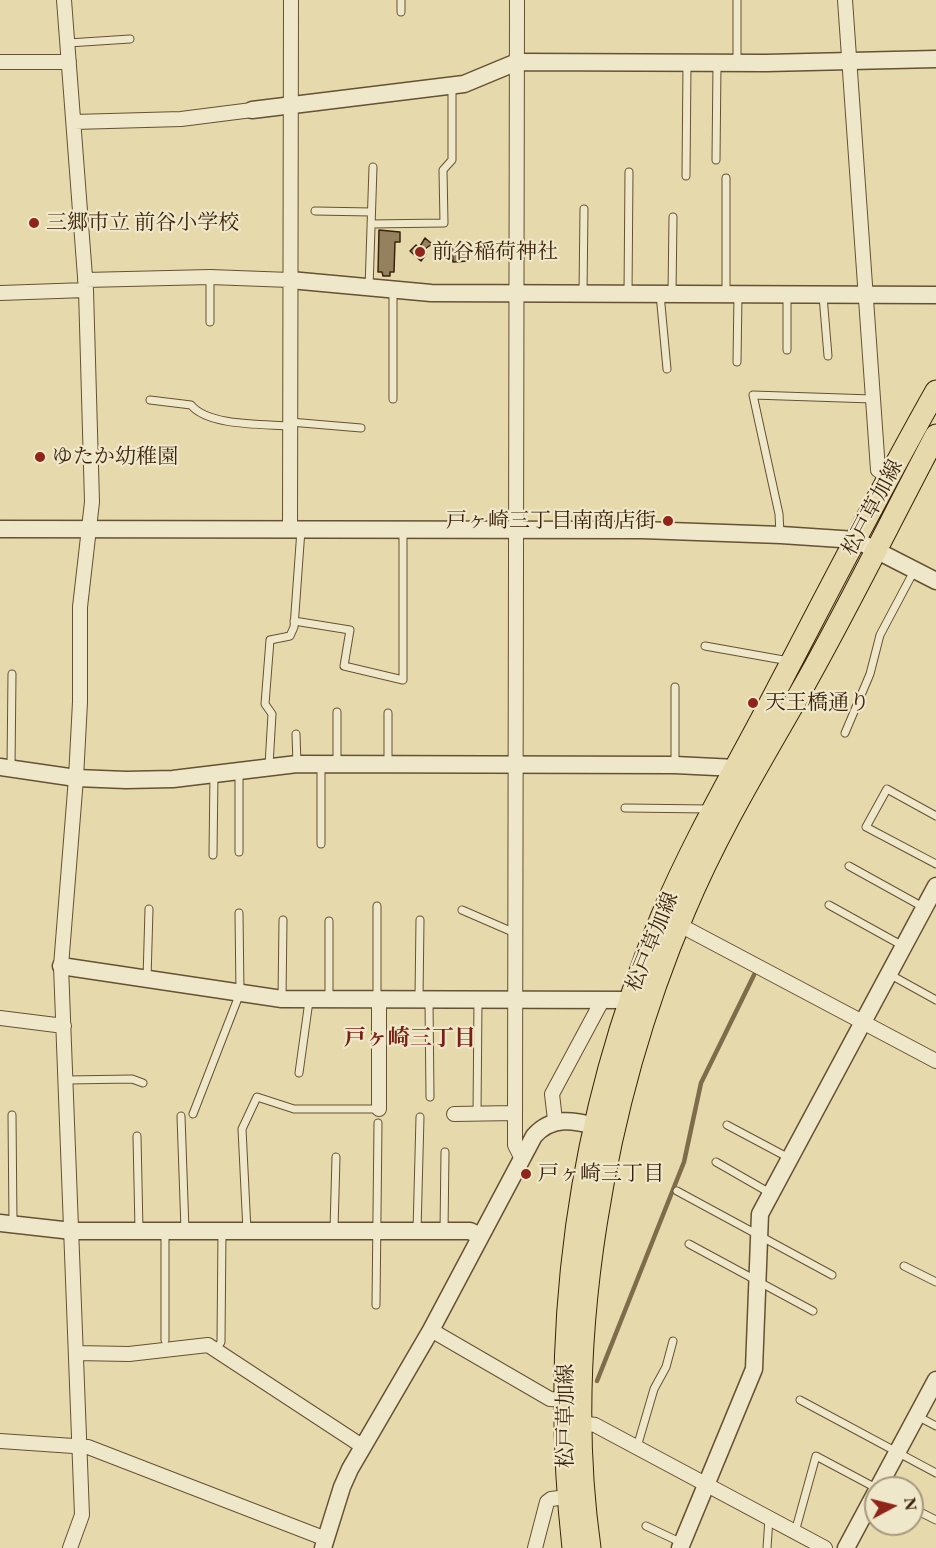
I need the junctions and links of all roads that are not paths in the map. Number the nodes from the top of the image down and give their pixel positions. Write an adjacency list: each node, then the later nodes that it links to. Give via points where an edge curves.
1 (64, 0): 9 (street)
2 (291, 0): 19 (street)
3 (401, 0): 7 (lane)
4 (517, 0): 13 (street)
5 (737, 0): 16 (lane)
6 (845, 0): 17 (street)
7 (401, 12)
8 (130, 39): 9 (lane)
9 (68, 43): 12 (street)
10 (936, 59): 17 (street)
11 (0, 62): 12 (street)
12 (69, 62): 21 (street)
13 (517, 62): 14 (street); 18 (street, via 465,84); 38 (street)
14 (687, 62): 15 (street); 25 (lane)
15 (717, 62): 16 (street); 22 (lane)
16 (737, 62): 17 (street)
17 (848, 62): 46 (street)
18 (452, 85): 19 (street); 31 (lane, via 452,160 443,170 444,223)
19 (290, 106): 20 (street); 33 (street)
20 (252, 110): 21 (street, via 158,120)
21 (74, 122): 34 (street)
22 (716, 160)
23 (373, 167): 29 (lane)
24 (628, 172): 40 (lane)
25 (686, 176)
26 (726, 178): 42 (lane)
27 (584, 209): 39 (lane)
28 (315, 211): 29 (lane)
29 (371, 212): 31 (lane)
30 (673, 217): 41 (lane)
31 (371, 224): 35 (lane)
32 (210, 277): 33 (street); 34 (street); 47 (lane)
33 (290, 280): 35 (street); 56 (street)
34 (86, 285): 37 (street); 61 (street)
35 (369, 288): 36 (street)
36 (393, 291): 38 (street); 53 (lane)
37 (0, 293)
38 (516, 294): 39 (street); 64 (street)
39 (583, 294): 40 (street)
40 (628, 294): 41 (street)
41 (666, 294): 42 (street); 51 (lane)
42 (732, 294): 43 (street); 50 (lane)
43 (788, 295): 44 (street); 48 (lane)
44 (823, 295): 46 (street); 49 (lane)
45 (936, 295): 46 (street)
46 (865, 296): 54 (street)
47 (210, 322)
48 (787, 350)
49 (828, 356)
50 (737, 362)
51 (667, 369)
52 (936, 392): 59 (main road, 松戸草加線)
53 (393, 399)
54 (872, 399): 59 (street, via 878,470); 65 (lane, via 753,395)
55 (150, 400): 56 (lane, via 191,405 198,414 214,419)
56 (290, 424): 57 (lane); 62 (street)
57 (361, 428)
58 (936, 435): 67 (main road, 松戸草加線)
59 (889, 476): 66 (main road, 松戸草加線)
60 (0, 529): 61 (street)
61 (90, 529): 62 (street); 89 (street, via 80,608)
62 (296, 530): 63 (street); 70 (lane)
63 (403, 530): 64 (street); 70 (lane, via 403,680 344,666 350,630)
64 (516, 531): 65 (street, via 642,530); 83 (street)
65 (781, 536): 66 (street)
66 (856, 540): 67 (street); 72 (main road, 松戸草加線)
67 (876, 549): 68 (street); 107 (main road, 松戸草加線, via 807,681)
68 (915, 570): 69 (street); 77 (lane, via 880,635 870,674)
69 (936, 581)
70 (294, 621): 81 (lane, via 290,636 270,640 265,704 272,714)
71 (705, 646): 72 (lane)
72 (792, 662): 86 (main road, 松戸草加線)
73 (12, 674): 85 (lane)
74 (675, 687): 84 (lane)
75 (337, 712): 80 (lane)
76 (388, 713): 82 (lane)
77 (844, 733)
78 (296, 735): 79 (lane)
79 (297, 764): 80 (street); 81 (street)
80 (329, 764): 82 (street); 93 (lane)
81 (269, 765): 87 (street)
82 (388, 765): 83 (street)
83 (516, 765): 84 (street); 109 (street)
84 (675, 765): 86 (street)
85 (6, 768): 89 (street)
86 (736, 768): 91 (main road, 松戸草加線)
87 (239, 769): 88 (street); 94 (lane)
88 (214, 773): 89 (street, via 173,779); 95 (lane)
89 (76, 778): 111 (street)
90 (625, 808): 91 (lane)
91 (715, 808): 107 (main road, 松戸草加線)
92 (936, 816): 96 (lane, via 886,789 866,827)
93 (321, 844)
94 (238, 852)
95 (213, 855)
96 (936, 864)
97 (849, 866): 101 (lane)
98 (936, 886): 101 (street)
99 (829, 905): 110 (lane)
100 (377, 906): 120 (lane)
101 (924, 908): 110 (street)
102 (149, 909): 113 (lane)
103 (462, 910): 109 (lane)
104 (239, 913): 114 (lane)
105 (283, 920): 119 (lane)
106 (420, 920): 117 (lane)
107 (670, 920): 123 (main road, 松戸草加線); 126 (street); 144 (main road, 松戸草加線)
108 (329, 921): 116 (lane)
109 (515, 933): 121 (street)
110 (904, 946): 112 (street)
111 (61, 966): 113 (street); 127 (street)
112 (889, 974): 124 (lane); 126 (street)
113 (147, 979): 114 (street)
114 (240, 993): 119 (street); 134 (lane)
115 (309, 998): 116 (street); 119 (street); 129 (lane)
116 (329, 998): 120 (street)
117 (424, 998): 118 (street); 120 (street); 132 (lane)
118 (478, 998): 121 (street); 136 (lane)
119 (282, 999)
120 (378, 999): 139 (street)
121 (515, 999): 122 (street); 133 (street)
122 (603, 999): 123 (street); 141 (street, via 552,1094)
123 (630, 1000): 142 (main road, 松戸草加線)
124 (936, 1000)
125 (0, 1018): 127 (street)
126 (864, 1022): 128 (street); 148 (street)
127 (64, 1026): 130 (street)
128 (936, 1061)
129 (299, 1073)
130 (67, 1080): 131 (lane, via 132,1079); 155 (street)
131 (143, 1083)
132 (430, 1097)
133 (515, 1113): 136 (street); 149 (street, via 515,1145)
134 (193, 1114)
135 (454, 1114): 136 (street)
136 (477, 1114)
137 (12, 1115): 153 (lane)
138 (181, 1116): 158 (lane)
139 (378, 1116): 159 (lane, via 294,1109 257,1097 242,1129); 163 (lane)
140 (420, 1117): 161 (lane)
141 (555, 1120): 142 (street); 149 (street, via 541,1128)
142 (592, 1125): 144 (street); 179 (main road, 松戸草加線, via 573,1241)
143 (727, 1125): 148 (lane)
144 (614, 1130): 182 (main road, 松戸草加線, via 587,1303)
145 (137, 1136): 156 (lane)
146 (445, 1152): 162 (lane)
147 (336, 1157): 160 (lane)
148 (789, 1158): 152 (street)
149 (522, 1159): 165 (street)
150 (716, 1162): 152 (lane)
151 (677, 1191): 164 (lane)
152 (770, 1193): 164 (street, via 760,1214)
153 (6, 1224): 155 (street)
154 (222, 1230): 158 (street); 159 (street); 176 (lane, via 221,1342)
155 (72, 1231): 156 (street); 177 (street)
156 (139, 1231): 157 (street)
157 (165, 1231): 158 (street); 174 (lane)
158 (185, 1231)
159 (247, 1231): 160 (street)
160 (334, 1231): 163 (street)
161 (417, 1231): 162 (street); 163 (street)
162 (444, 1231): 165 (street, via 470,1231)
163 (377, 1232): 171 (lane)
164 (759, 1234): 168 (lane); 169 (street)
165 (480, 1236): 173 (street)
166 (689, 1244): 169 (lane)
167 (904, 1266): 170 (lane)
168 (832, 1275)
169 (758, 1282): 172 (lane); 192 (street, via 754,1368)
170 (936, 1282)
171 (376, 1305)
172 (813, 1311)
173 (431, 1330): 179 (street, via 550,1399); 186 (street)
174 (165, 1340)
175 (673, 1341): 187 (lane)
176 (216, 1350): 177 (street, via 208,1345 129,1354); 186 (street)
177 (76, 1353): 185 (street)
178 (936, 1380): 181 (street)
179 (565, 1400): 193 (main road, 松戸草加線)
180 (800, 1400): 188 (lane)
181 (916, 1416): 183 (lane); 188 (street)
182 (581, 1423): 187 (street, via 595,1425); 203 (main road, 松戸草加線)
183 (936, 1426)
184 (0, 1441): 185 (street)
185 (79, 1446): 198 (street); 200 (street, via 82,1515)
186 (362, 1446): 198 (street, via 342,1487)
187 (636, 1447): 192 (street)
188 (897, 1452): 189 (lane); 190 (street)
189 (936, 1473)
190 (884, 1476)
191 (864, 1482): 197 (lane, via 816,1456)
192 (706, 1485): 195 (street); 199 (street)
193 (567, 1497): 201 (street, via 547,1502); 202 (main road, 松戸草加線)
194 (864, 1514): 206 (street)
195 (769, 1518): 197 (street); 204 (lane)
196 (646, 1526): 199 (lane)
197 (795, 1532): 205 (street)
198 (324, 1543)
199 (681, 1546)
200 (70, 1548)
201 (535, 1548)
202 (573, 1548)
203 (590, 1548)
204 (767, 1548)
205 (825, 1548)
206 (846, 1548)

